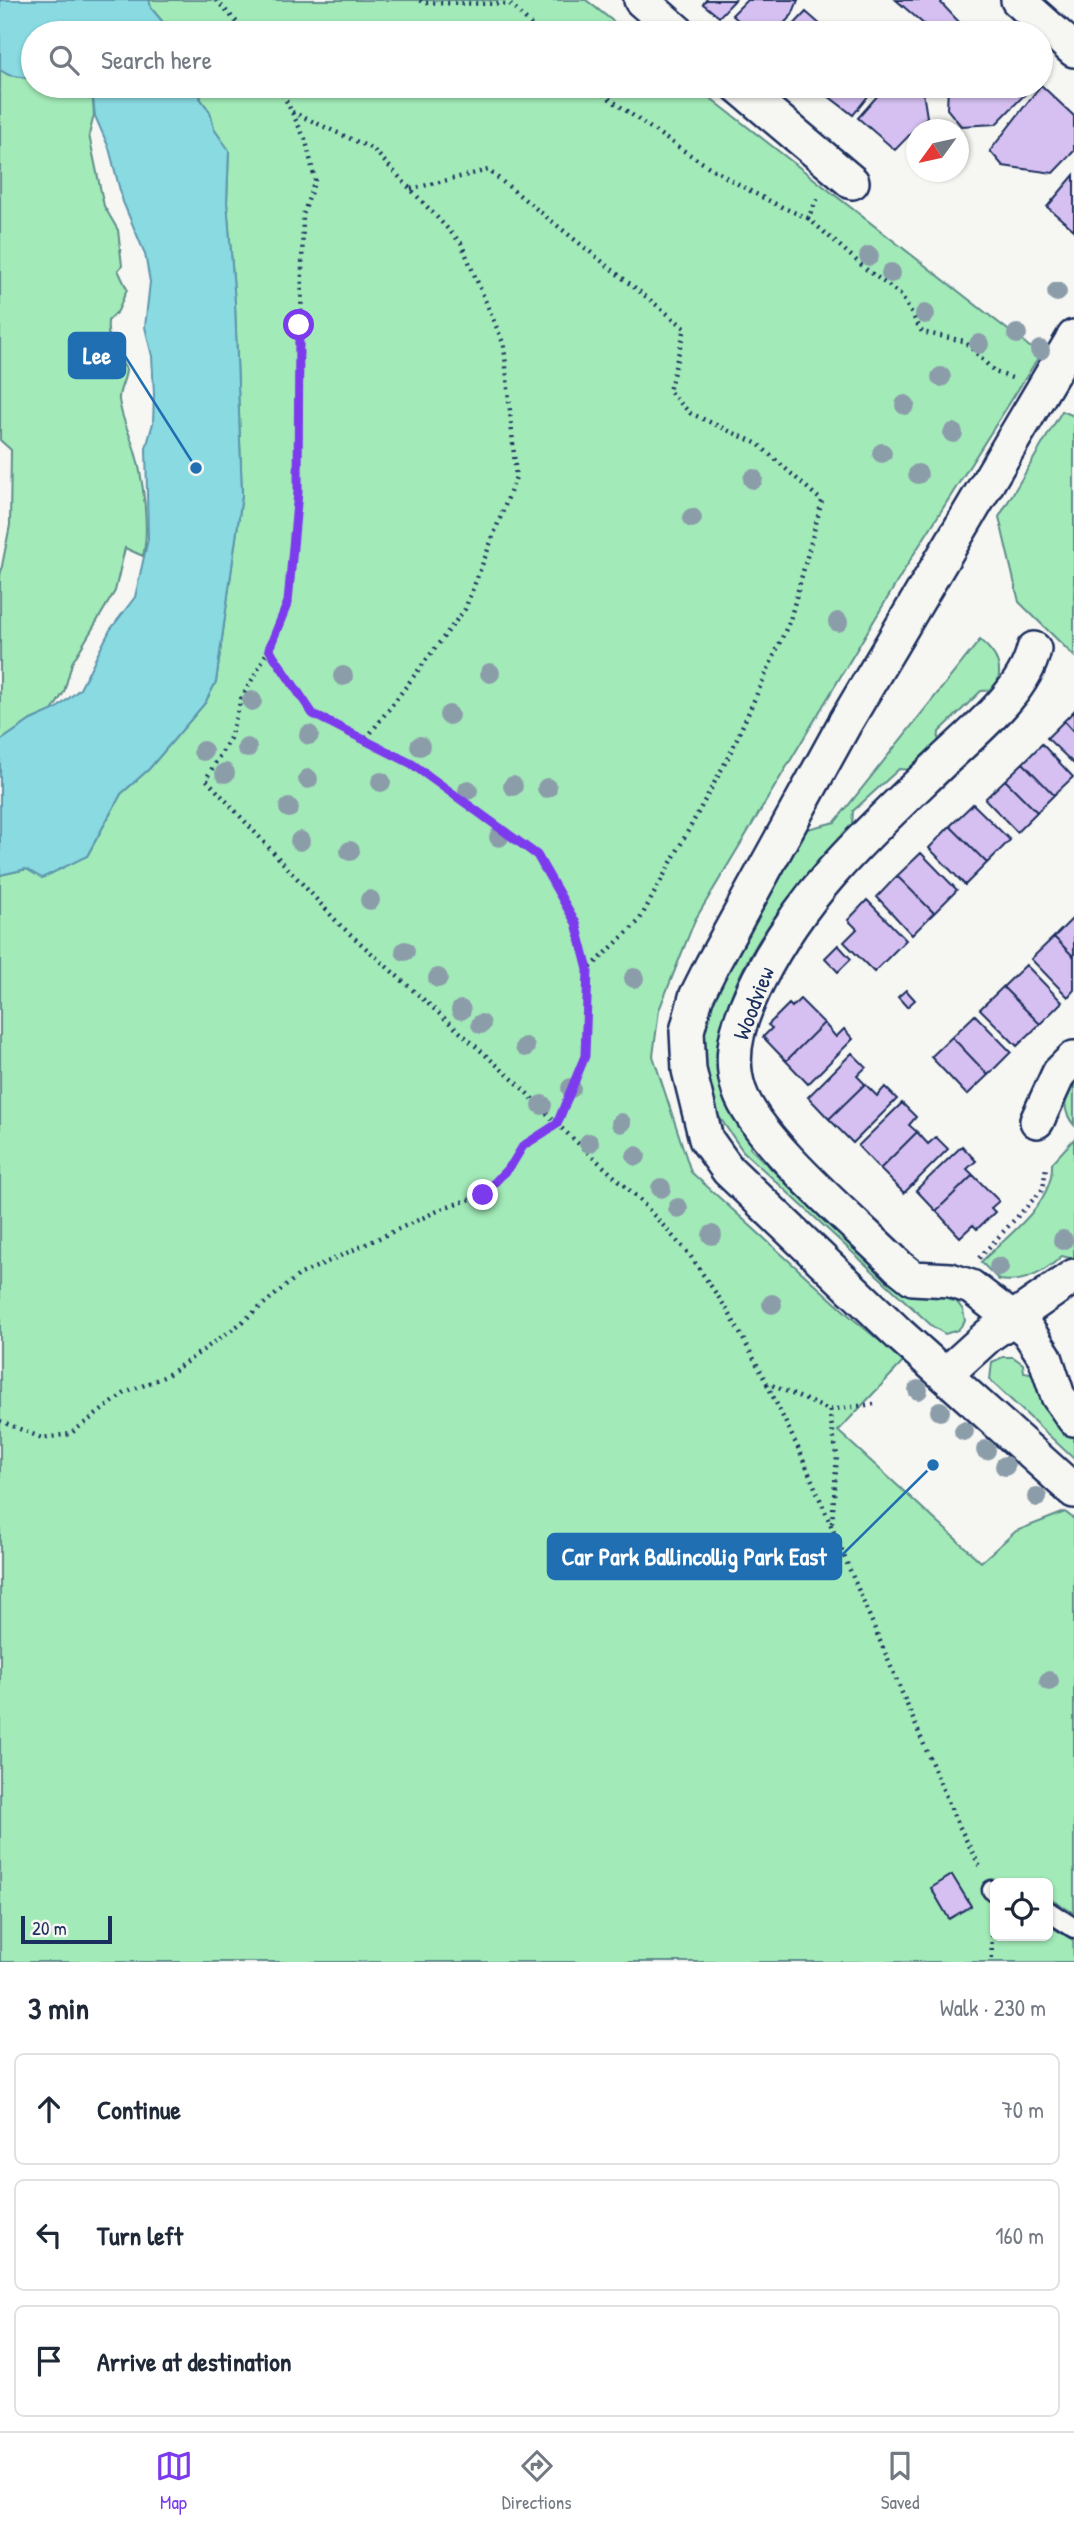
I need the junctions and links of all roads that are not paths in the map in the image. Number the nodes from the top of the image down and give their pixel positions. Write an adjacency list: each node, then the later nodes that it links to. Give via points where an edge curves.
1 (641, 0): 3 (street)
2 (1018, 0): 4 (street)
3 (665, 21)
4 (1042, 21)
5 (1053, 31): 6 (street)
6 (1074, 50)
7 (752, 98): 8 (street)
8 (843, 175)
9 (1074, 337): 10 (street)
10 (1057, 379): 16 (street, via 845,723 712,965 696,997 687,1031 695,1104 706,1139 728,1170)
11 (1034, 649): 15 (street, Woodview, via 1030,667 1014,687 870,828 795,915 749,998 735,1047 740,1091 749,1109 780,1149 854,1224 913,1278 950,1280 971,1287)
12 (1074, 1058): 13 (street, via 1059,1073)
13 (1037, 1121)
14 (1074, 1276): 15 (street)
15 (1012, 1318): 16 (street); 17 (street, Woodview, via 1028,1331 1045,1357 1058,1396)
16 (945, 1375): 18 (street)
17 (1074, 1419)
18 (1074, 1491)
19 (1053, 1914): 20 (lane)
20 (1074, 1928)

